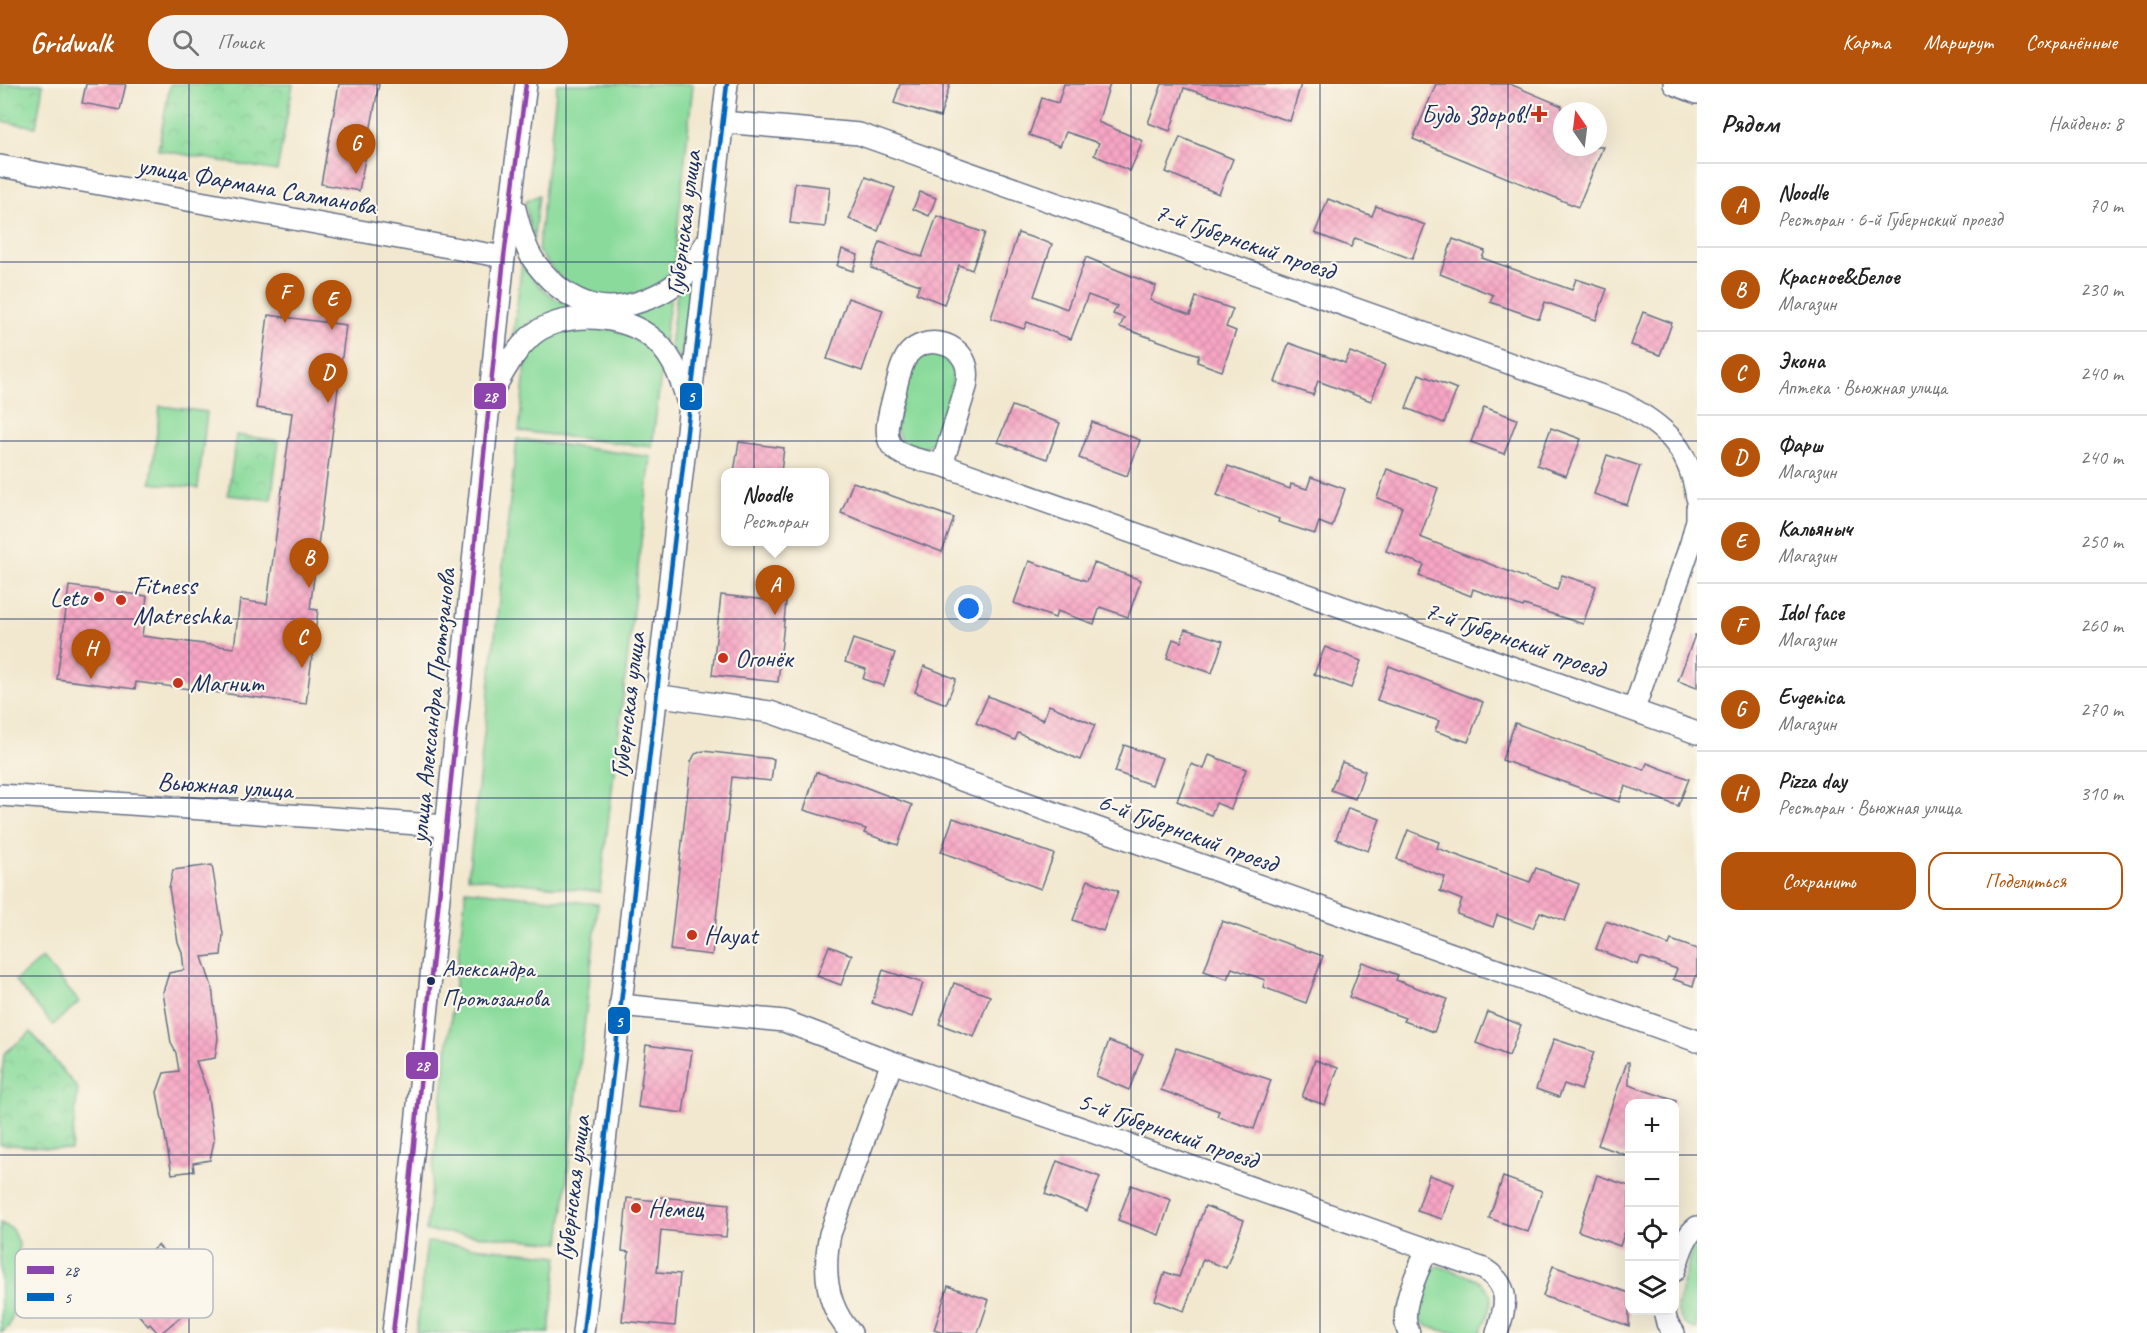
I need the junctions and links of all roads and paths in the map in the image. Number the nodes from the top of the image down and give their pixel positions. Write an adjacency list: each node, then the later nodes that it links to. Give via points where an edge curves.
1 (526, 84): 7 (street, улица Александра Протозанова)
2 (727, 84): 5 (street, Губернская улица)
3 (1674, 84): 4 (street)
4 (1697, 93)
5 (722, 122): 8 (street, Губернская улица); 13 (street, 7-й Губернский проезд, via 859,134 1622,403 1647,416 1677,444 1687,461)
6 (0, 166): 9 (street, улица Фармана Салманова)
7 (513, 197): 8 (street, via 521,233 535,264 562,291 594,305 628,306 659,295 688,272); 9 (street, улица Александра Протозанова)
8 (709, 238): 11 (street, Губернская улица)
9 (504, 257): 10 (street, улица Александра Протозанова)
10 (492, 394): 11 (street, via 512,357 532,335 562,320 591,318 618,321 647,334 666,353 681,377); 19 (street, улица Александра Протозанова)
11 (690, 410): 15 (street, Губернская улица)
12 (942, 465): 12 (street, 7-й Губернский проезд, via 968,374 957,351 933,342 909,353 886,428 897,451 908,458); 16 (street, 7-й Губернский проезд)
13 (1697, 498)
14 (1697, 508): 16 (street, via 1691,543)
15 (656, 695): 20 (street, Губернская улица); 21 (street, 6-й Губернский проезд, via 770,712)
16 (1634, 709): 17 (street, 7-й Губернский проезд)
17 (1697, 733)
18 (0, 795): 19 (street, Вьюжная улица)
19 (447, 826): 27 (street, улица Александра Протозанова)
20 (620, 1005): 22 (street, 5-й Губернский проезд, via 784,1021); 28 (street, Губернская улица)
21 (1697, 1041)
22 (892, 1062): 24 (street, 5-й Губернский проезд); 29 (street, via 826,1253 829,1293 836,1312)
23 (1697, 1227): 25 (street, via 1684,1243)
24 (1426, 1250): 30 (street, via 1406,1304 1404,1317); 31 (street, 5-й Губернский проезд, via 1495,1276 1505,1300)
25 (1678, 1261)
26 (1665, 1315): 32 (street)
27 (393, 1333)
28 (583, 1333)
29 (851, 1333)
30 (1409, 1333)
31 (1497, 1333)
32 (1674, 1333)

